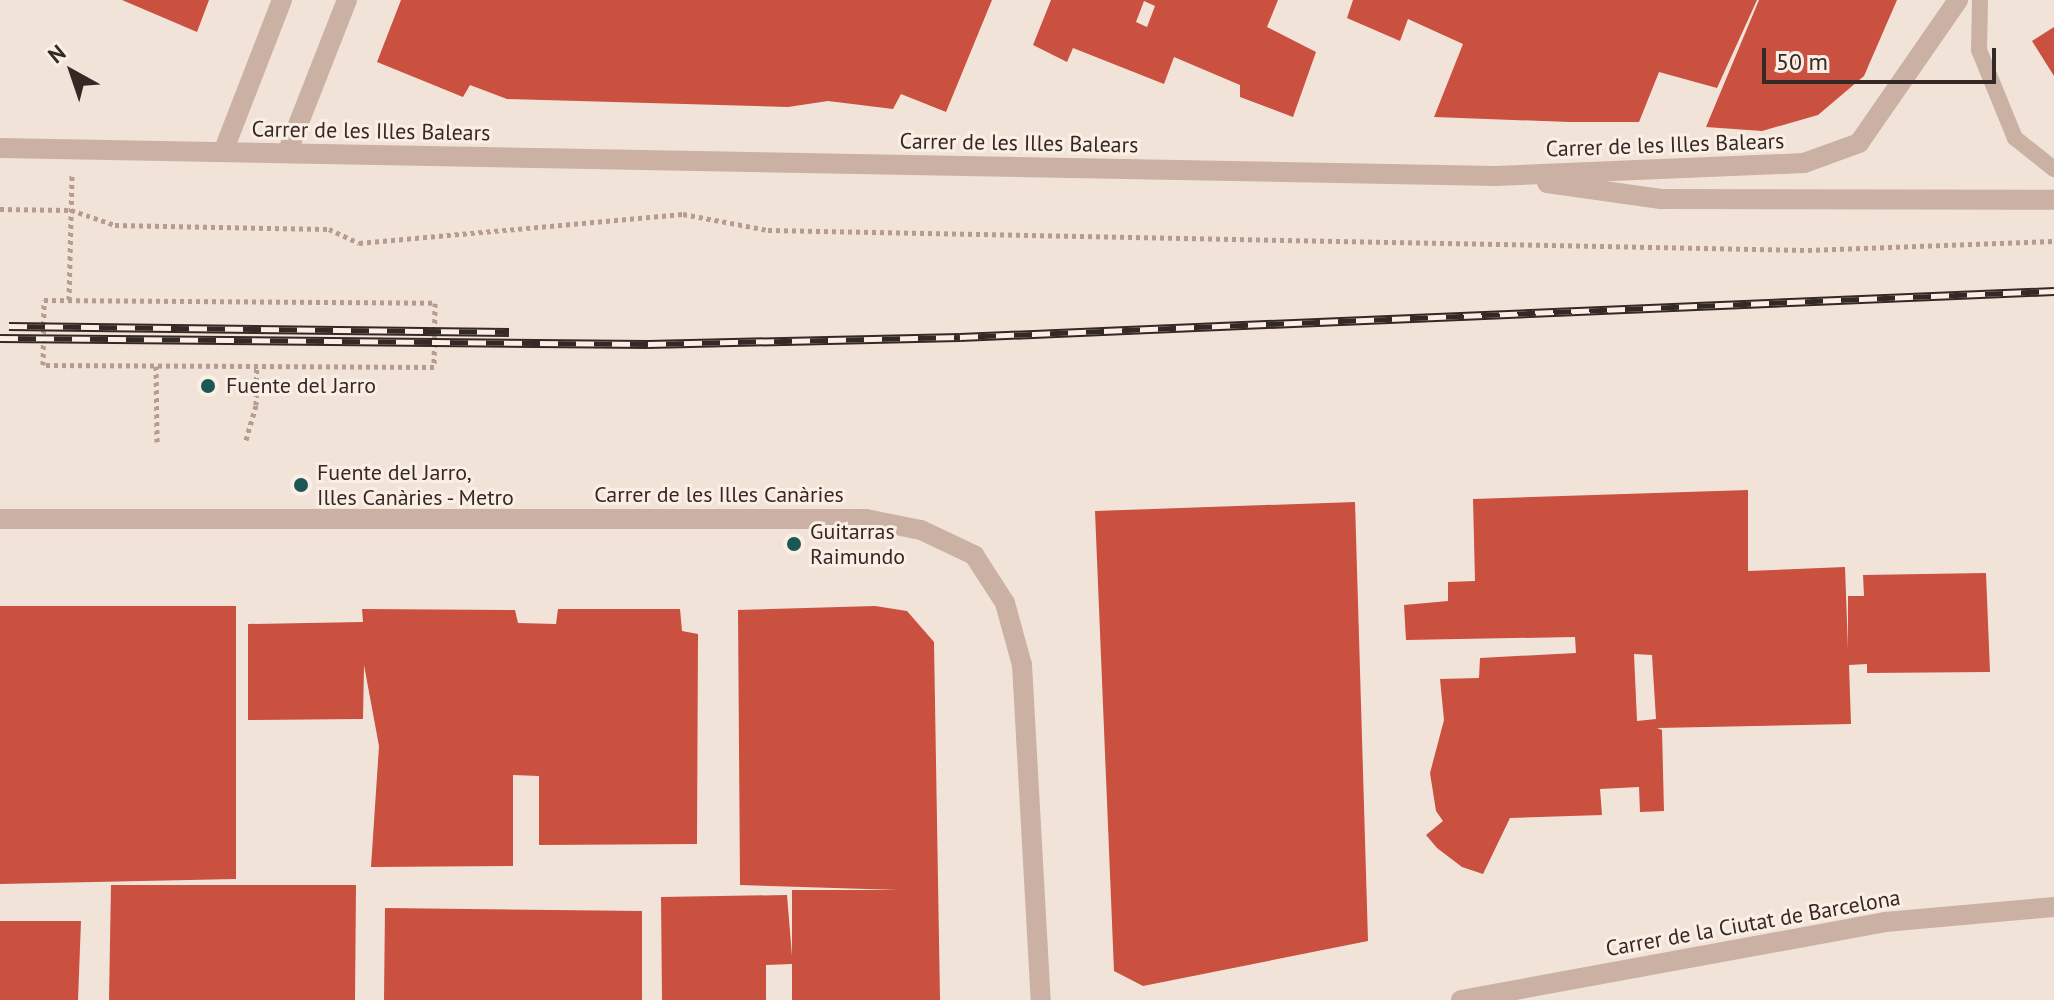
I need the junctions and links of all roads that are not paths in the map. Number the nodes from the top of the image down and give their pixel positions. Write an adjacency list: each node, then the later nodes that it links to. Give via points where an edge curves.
1 (282, 0): 6 (street)
2 (347, 0): 7 (street)
3 (1958, 0): 9 (street, Carrer de les Illes Balears, via 1859,143 1804,163)
4 (1980, 0): 8 (lane, via 1979,50 2015,138)
5 (0, 148): 6 (street, Carrer de les Illes Balears)
6 (223, 152): 7 (street, Carrer de les Illes Balears)
7 (287, 153): 9 (street, Carrer de les Illes Balears)
8 (2054, 169)
9 (1496, 176): 10 (street, via 1661,199)
10 (2054, 200)
11 (0, 519): 13 (street, Carrer de les Illes Canàries, via 866,519 921,530 974,555 1005,603 1022,665)
12 (2054, 907): 14 (street, Carrer de la Ciutat de Barcelona, via 1885,922)
13 (1041, 1000)
14 (1461, 1000)

